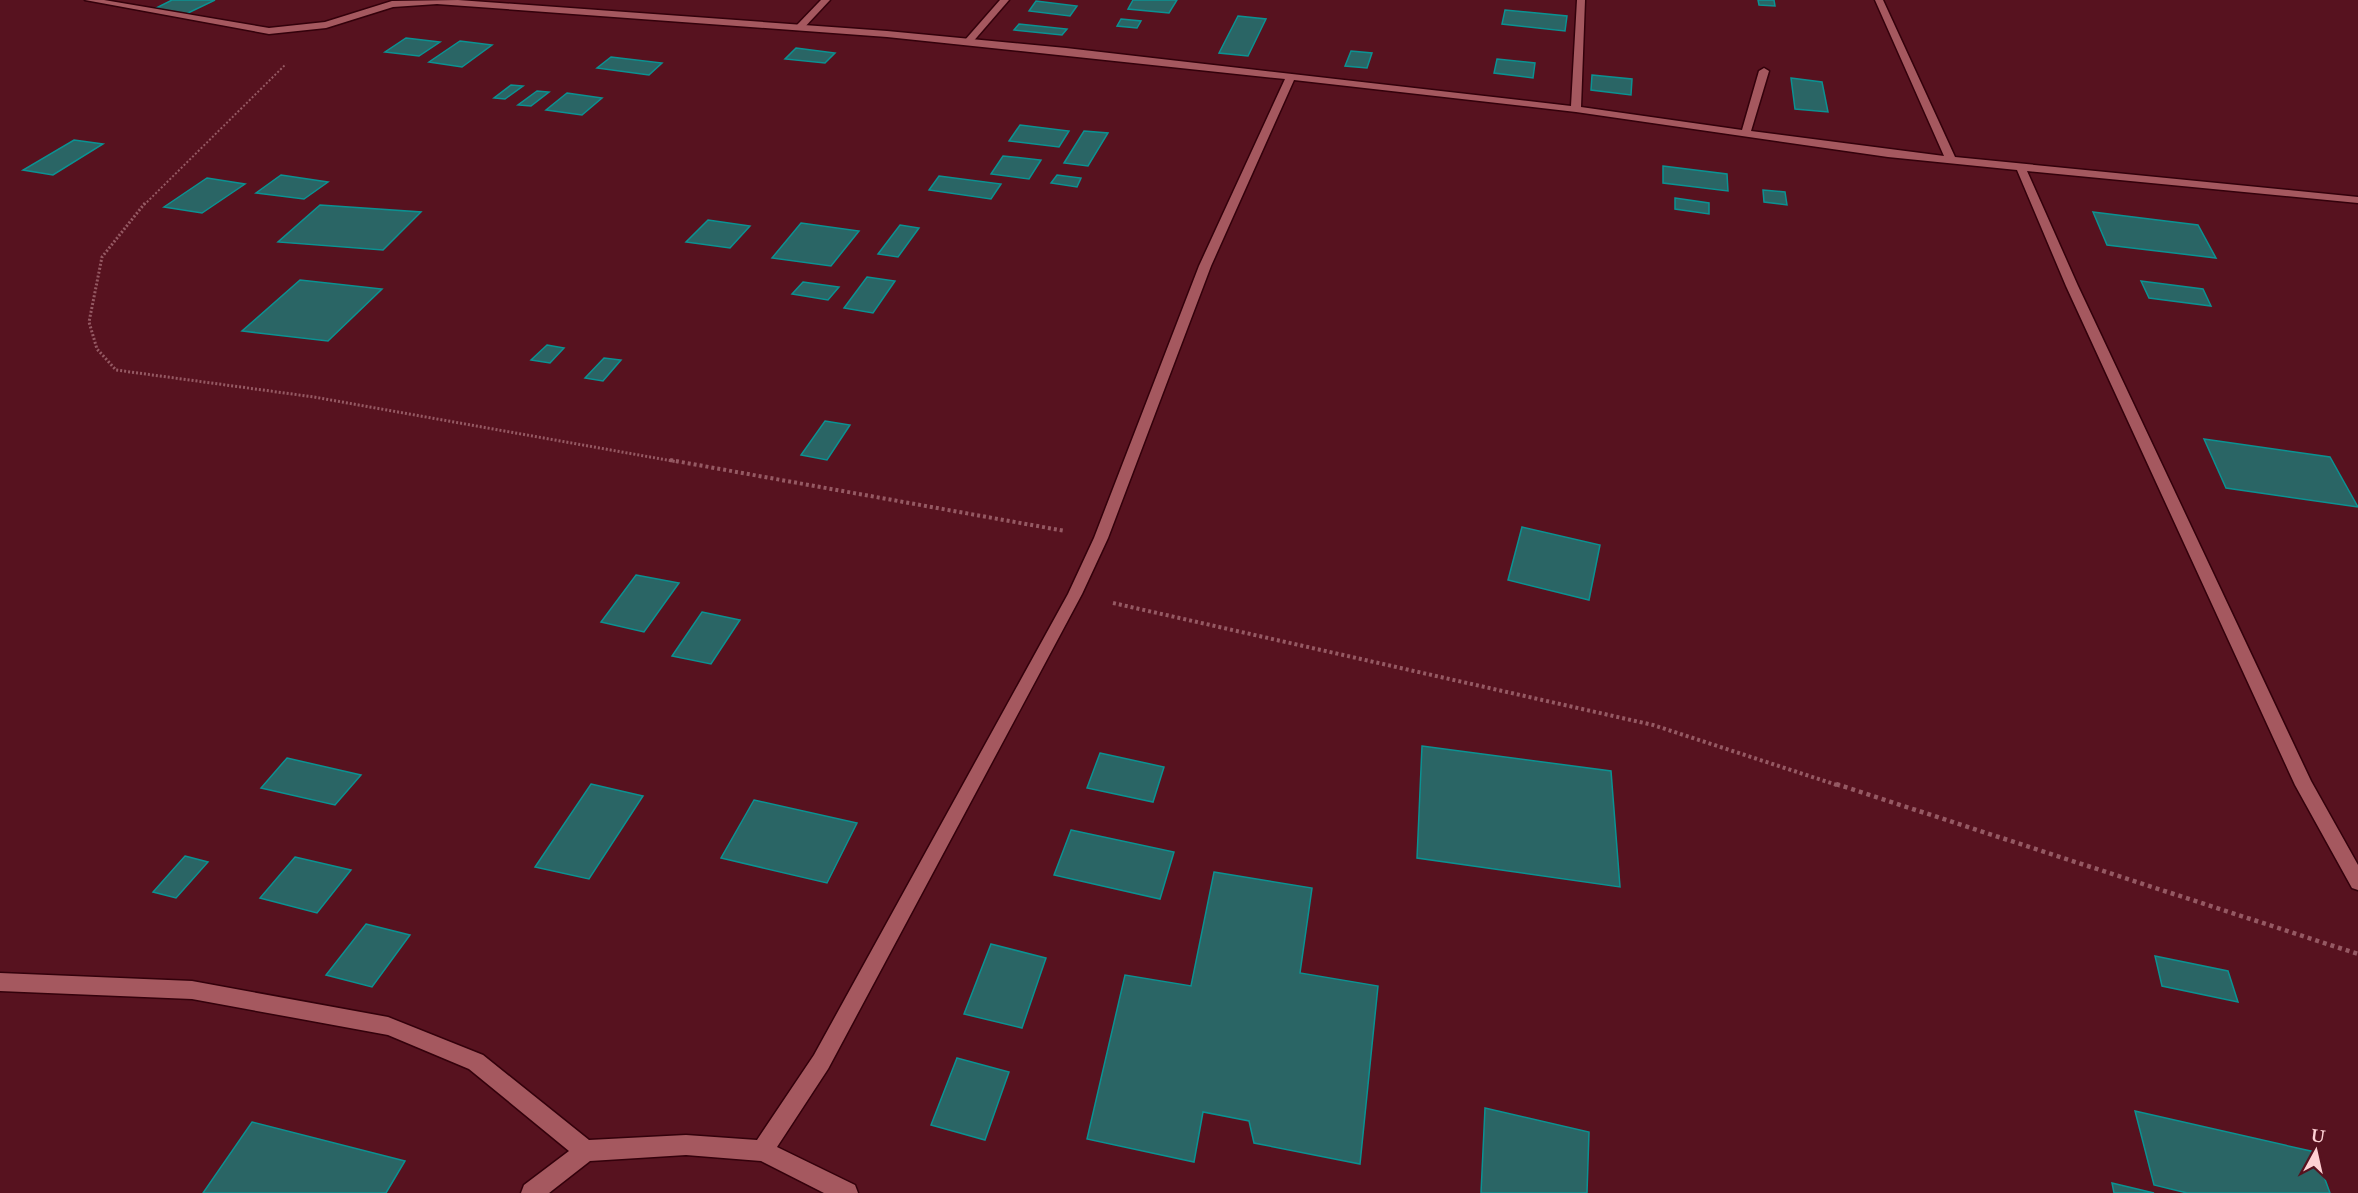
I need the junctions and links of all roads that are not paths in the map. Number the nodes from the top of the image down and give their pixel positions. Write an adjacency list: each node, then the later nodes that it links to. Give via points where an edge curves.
1 (89, 0): 6 (street, via 269,31 326,25 392,4)
2 (826, 0): 7 (street)
3 (1005, 0): 8 (street)
4 (1581, 0): 11 (street)
5 (1879, 0): 13 (street)
6 (418, 1): 7 (street)
7 (799, 28): 8 (street)
8 (968, 42): 10 (street)
9 (1764, 71): 12 (street)
10 (1291, 75): 11 (street); 19 (street, via 1205,266 1101,538 1075,594 821,1062)
11 (1576, 109): 12 (street)
12 (1745, 135): 13 (street)
13 (1951, 160): 14 (street)
14 (2021, 168): 15 (street); 16 (street, via 2304,785)
15 (2358, 200)
16 (2358, 882)
17 (0, 982): 18 (street, via 192,990 388,1026 476,1062)
18 (586, 1151): 19 (street, via 686,1145); 20 (street)
19 (762, 1151): 21 (street)
20 (532, 1193)
21 (847, 1193)

